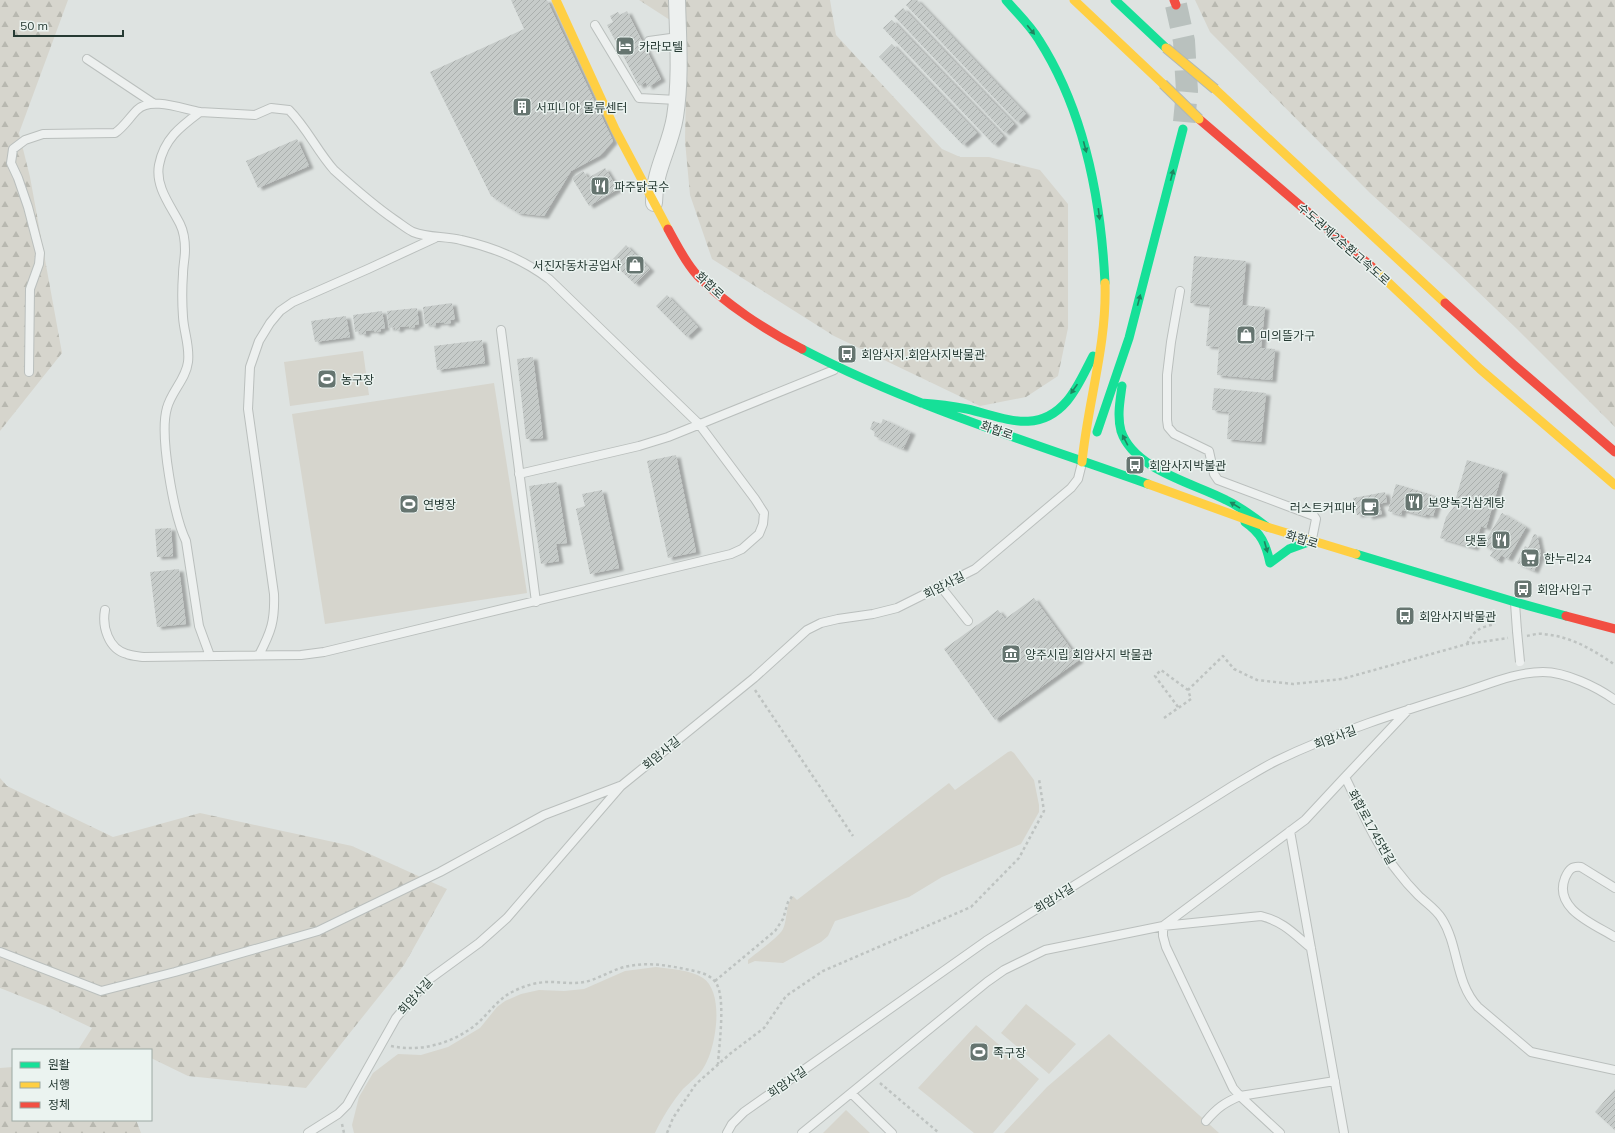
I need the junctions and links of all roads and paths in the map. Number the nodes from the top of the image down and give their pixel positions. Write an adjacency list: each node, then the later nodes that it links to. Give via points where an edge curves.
1 (556, 0): 14 (main road, 화합로)
2 (677, 0): 7 (street)
3 (1006, 0): 20 (main road, one-way to 20, via 1044,49 1057,73 1083,140 1093,175 1104,261)
4 (1074, 0): 29 (main road, 수도권제2순환고속도로, bridge, via 1199,119 1368,263 1480,369)
5 (1115, 0): 26 (main road, 수도권제2순환고속도로, bridge, via 1215,89 1481,336)
6 (595, 25): 10 (lane, via 639,98)
7 (678, 37): 8 (lane); 10 (street)
8 (649, 41)
9 (87, 59): 11 (lane)
10 (677, 100): 15 (street, via 674,119)
11 (154, 103): 12 (lane); 23 (lane, via 143,105 123,128 115,133 43,134 25,140 13,149 11,163 28,207 40,253 30,289)
12 (200, 112): 17 (lane, via 255,115 271,108 289,110 303,124 328,164 375,207 413,232); 44 (lane, via 174,133 167,143 158,167 165,197 184,237 183,318 189,348 188,364 167,407 164,431 170,480 186,542 199,626)
13 (1183, 129): 21 (main road, one-way to 13)
14 (637, 170): 15 (street, via 649,178); 16 (main road, 화합로)
15 (657, 174): 16 (street)
16 (654, 206): 22 (main road, 화합로, via 684,258 722,297 788,342)
17 (435, 238): 25 (lane, via 460,240 480,246 536,269); 43 (lane, via 293,302 280,311 259,341 250,367 248,409 275,613 270,633)
18 (1180, 291): 32 (lane, via 1168,364 1166,420 1170,431 1209,451 1214,474 1218,480 1314,516 1316,523)
19 (501, 330): 28 (lane)
20 (1104, 332): 24 (main road, one-way to 24, via 1078,384 1055,412 1042,418 1014,422 967,409); 27 (main road, via 1084,436)
21 (1130, 338): 27 (main road, via 1098,428); 31 (main road, one-way to 21, via 1229,501 1161,472 1130,447 1121,430 1118,407 1128,363)
22 (838, 368): 24 (main road, 화합로); 25 (lane)
23 (29, 372)
24 (921, 403): 27 (main road, 화합로)
25 (699, 424): 28 (lane, via 639,446); 34 (lane, via 764,513 759,534 742,549 731,554)
26 (1615, 452)
27 (1082, 462): 30 (main road, 화합로); 33 (lane, 회암사길, via 1078,479 1071,488 975,569)
28 (519, 474): 34 (lane)
29 (1615, 485)
30 (1237, 517): 31 (main road, 화합로); 32 (main road, one-way to 32, via 1262,536 1270,562 1290,548)
31 (1267, 527): 32 (main road, 화합로)
32 (1311, 541): 35 (main road, 화합로)
33 (941, 587): 37 (lane); 47 (lane, 회암사길, via 896,608 821,623 807,630)
34 (536, 602): 43 (lane, via 324,652)
35 (1515, 602): 39 (main road, 화합로); 40 (lane)
36 (105, 610): 44 (lane, via 105,628 111,642 127,654)
37 (968, 621)
38 (1495, 624): 42 (path, via 1475,631)
39 (1615, 629)
40 (1518, 634): 45 (path, via 1542,634 1581,644); 46 (lane, bridge)
41 (1512, 638): 42 (path)
42 (1467, 644): 48 (path, via 1342,679 1293,684 1257,680 1234,668 1223,656)
43 (259, 655): 44 (lane)
44 (210, 656)
45 (1615, 665)
46 (1522, 674): 49 (lane, 화합로1745번길, via 1544,672 1563,675 1587,684); 51 (lane, 화합로1745번길)
47 (749, 681): 55 (lane, 회암사길); 57 (path)
48 (1188, 690): 50 (path, via 1191,699); 50 (path, via 1162,670 1155,676)
49 (1615, 700)
50 (1178, 707): 52 (path)
51 (1410, 708): 53 (lane, 화합로1745번길); 75 (lane, 회암사길, via 1316,743 1234,785 986,941 744,1112)
52 (1164, 718)
53 (1345, 777): 56 (lane, 화합로1745번길, via 1305,820); 67 (lane, 화합로1745번길, via 1381,847 1398,872 1442,919 1462,982 1472,1001 1531,1052)
54 (1039, 779): 66 (path, via 1044,811 1041,818 1019,858 971,907 823,971 786,996 764,1028)
55 (621, 786): 63 (lane, via 544,815 440,872 318,932 168,974 101,991); 65 (lane, 회암사길, via 507,918 419,989 396,1018)
56 (1290, 831): 60 (lane, 화합로1745번길); 62 (lane)
57 (853, 836)
58 (1615, 888): 61 (lane, via 1581,867 1568,871 1562,887 1564,898 1573,912)
59 (793, 895): 64 (path, via 775,931)
60 (1164, 926): 62 (lane, via 1261,916 1286,926); 68 (lane, via 1045,950 1020,961 987,982); 71 (lane, via 1166,947 1233,1088)
61 (1615, 937)
62 (1310, 948): 69 (lane)
63 (0, 952)
64 (716, 982): 65 (path, via 701,973 659,964 633,965 576,984 539,982 502,998 471,1028 449,1040 412,1049); 66 (path, via 721,1000)
65 (381, 1044): 73 (lane, 회암사길, via 347,1105 338,1114)
66 (718, 1064): 74 (path, via 696,1084)
67 (1615, 1070)
68 (872, 1076): 70 (lane); 78 (path)
69 (1335, 1081): 71 (lane); 80 (lane)
70 (851, 1093): 76 (lane); 77 (lane)
71 (1240, 1096): 72 (lane, via 1218,1107); 79 (lane)
72 (1206, 1121)
73 (308, 1133)
74 (667, 1133)
75 (727, 1133)
76 (802, 1133)
77 (892, 1133)
78 (939, 1133)
79 (1280, 1133)
80 (1344, 1133)

